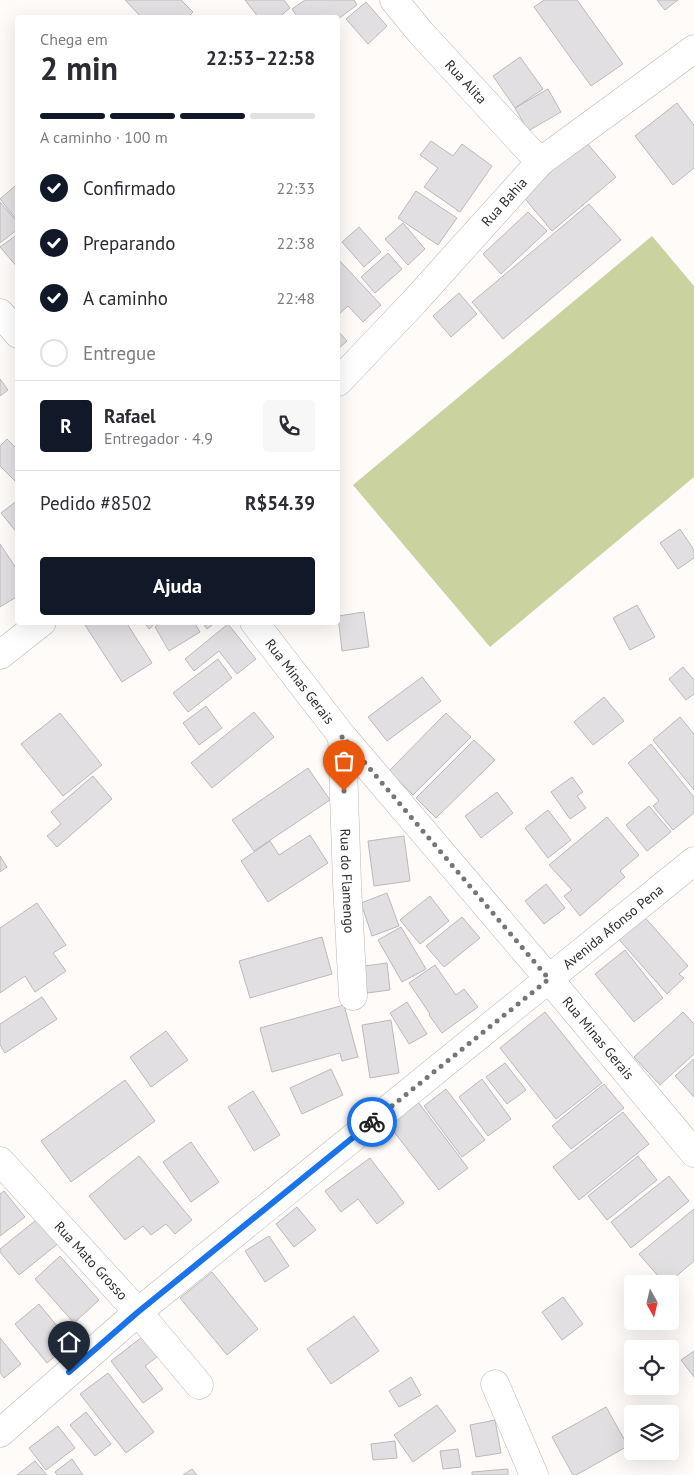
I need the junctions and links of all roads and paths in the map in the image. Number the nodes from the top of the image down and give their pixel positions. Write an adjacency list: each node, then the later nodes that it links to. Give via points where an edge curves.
1 (394, 0): 3 (street, Rua Alita)
2 (694, 49): 3 (street, Rua Bahia)
3 (540, 162): 6 (street, Rua Bahia)
4 (0, 314): 5 (street)
5 (15, 331)
6 (340, 380)
7 (38, 625): 9 (street)
8 (256, 625): 10 (street, Rua Minas Gerais)
9 (0, 655)
10 (342, 736): 12 (street, Rua Minas Gerais); 13 (street, Rua do Flamengo)
11 (694, 861): 12 (street, Avenida Afonso Pena)
12 (549, 979): 14 (street, Rua Minas Gerais); 16 (street, Avenida Afonso Pena)
13 (353, 996)
14 (694, 1153)
15 (0, 1161): 16 (street, Rua Mato Grosso)
16 (138, 1312): 18 (street, Rua Mato Grosso); 19 (street, Avenida Afonso Pena)
17 (495, 1384): 20 (street)
18 (199, 1385)
19 (0, 1432)
20 (534, 1475)

